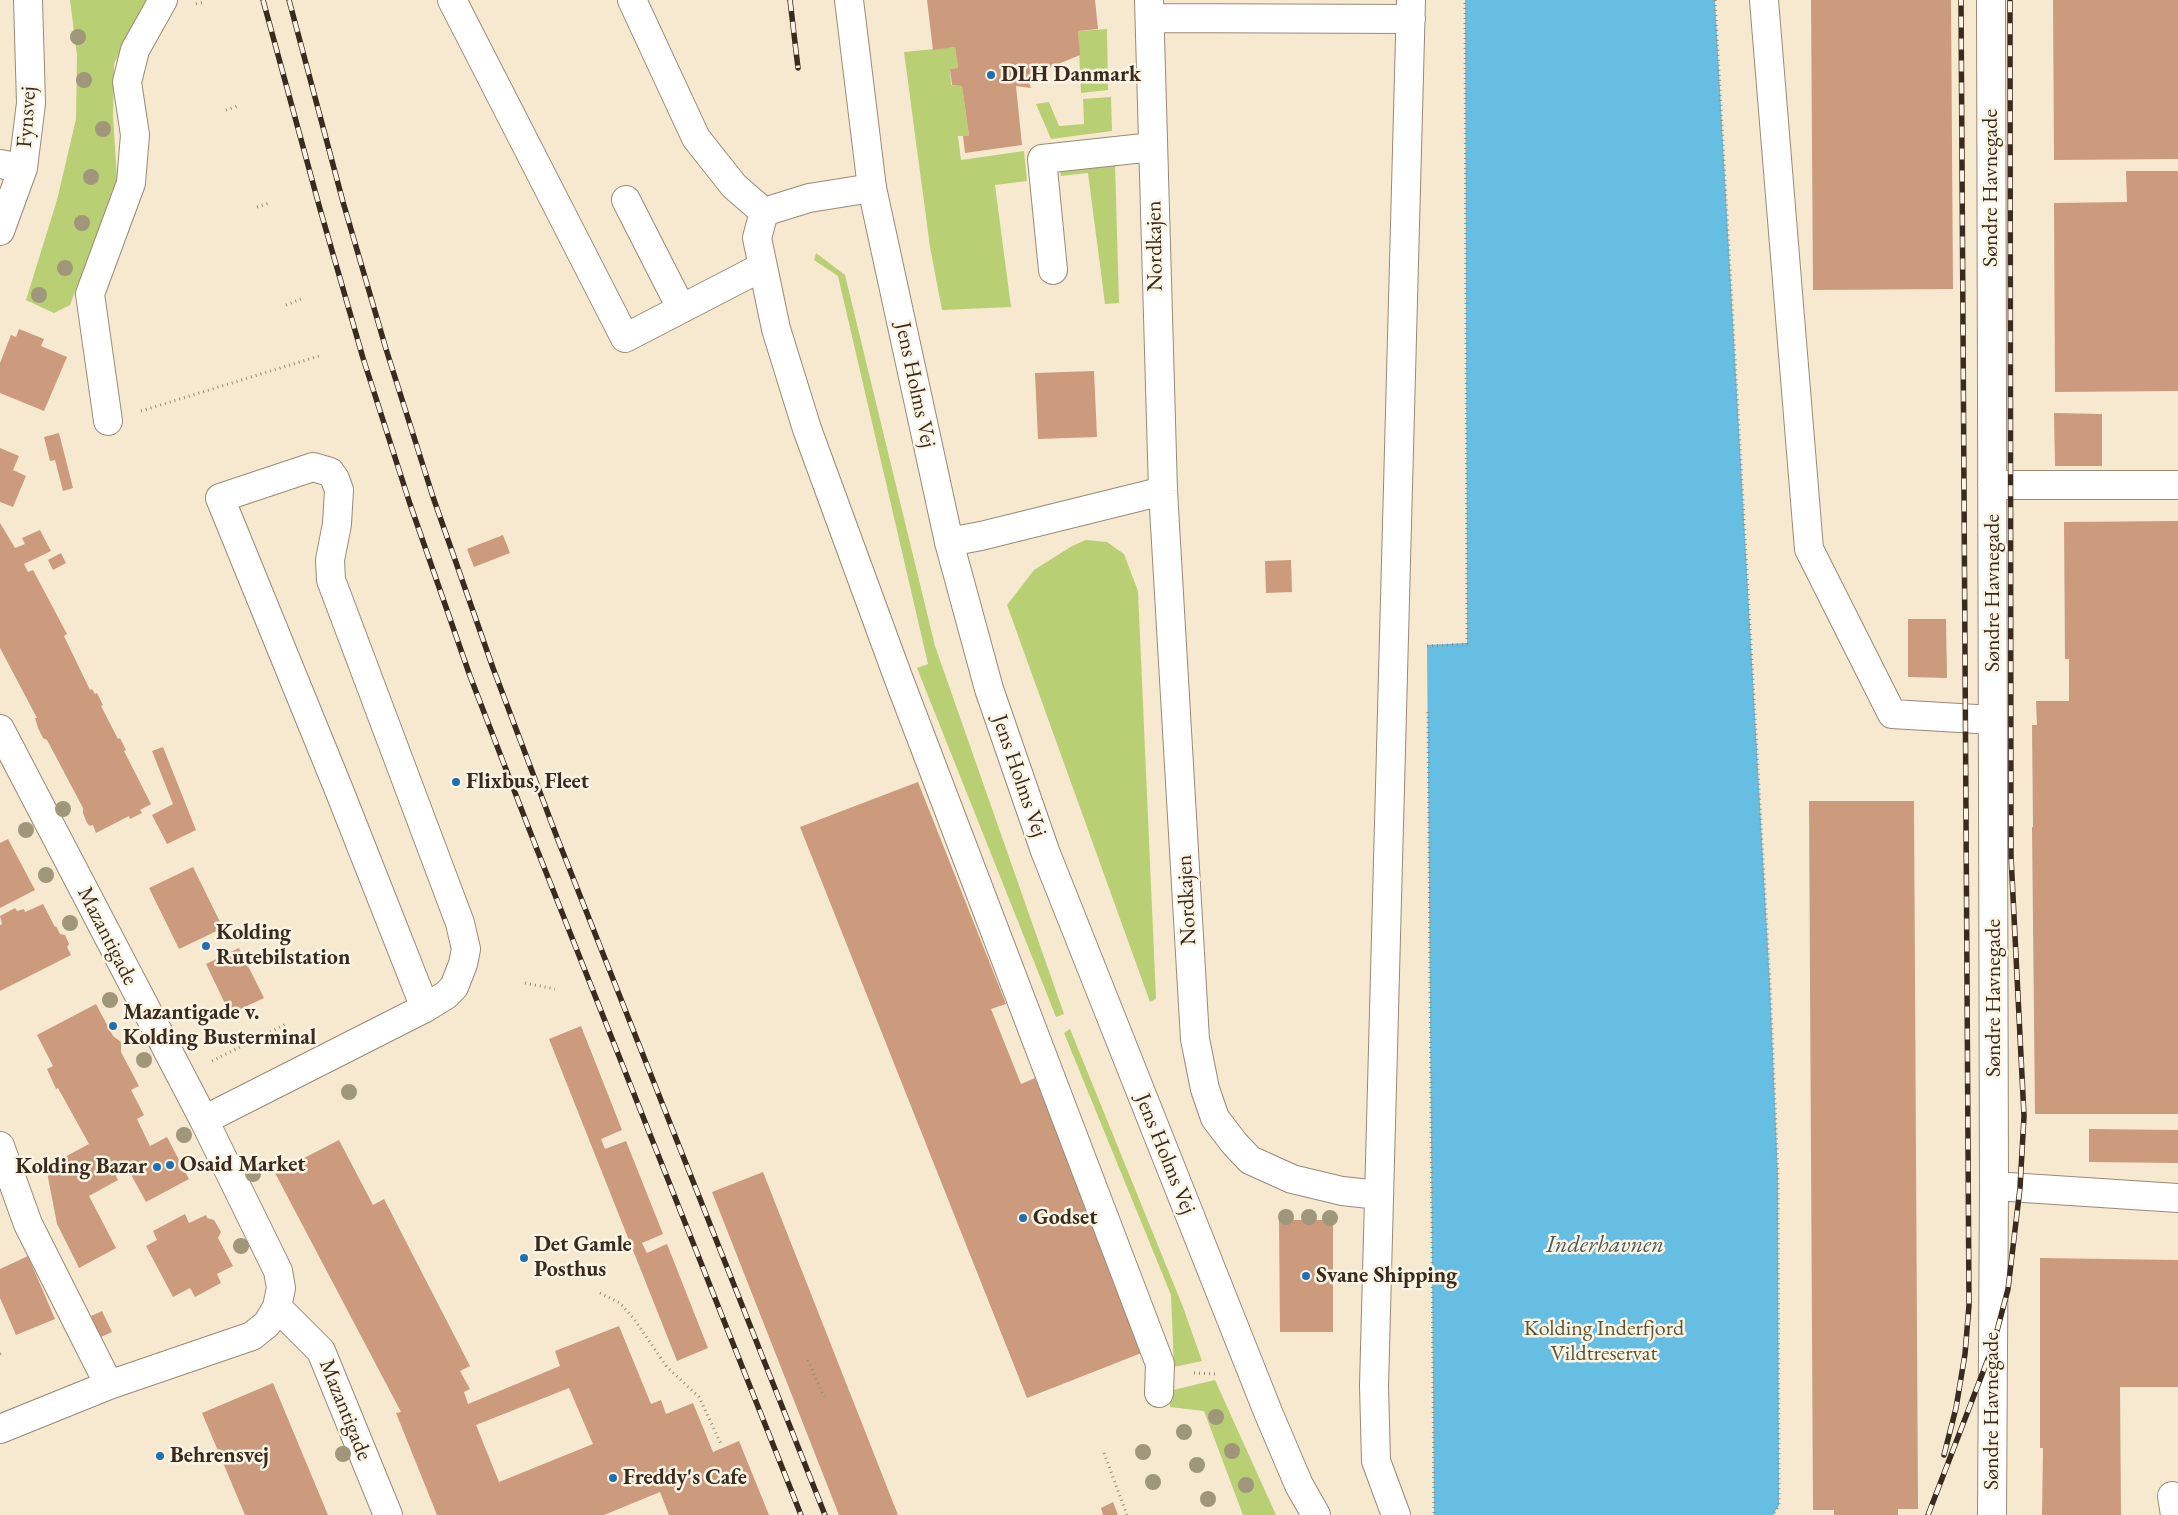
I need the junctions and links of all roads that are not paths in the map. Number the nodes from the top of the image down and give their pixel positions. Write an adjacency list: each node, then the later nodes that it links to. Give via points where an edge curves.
1 (28, 0): 11 (street, Fynsvej, via 31,103)
2 (163, 0): 19 (street, via 135,50 127,82 135,135 130,183 90,294)
3 (452, 0): 18 (street, via 625,338)
4 (632, 0): 14 (street, via 696,138 734,186)
5 (849, 0): 12 (street, Jens Holms Vej)
6 (1764, 0): 24 (street, via 1809,549 1892,714)
7 (1991, 0): 20 (street, Søndre Havnegade)
8 (1150, 9): 9 (street); 10 (street, Nordkajen)
9 (1411, 10): 30 (street)
10 (1153, 147): 17 (street, via 1042,158); 22 (street, Nordkajen)
11 (11, 166): 15 (street, Fynsvej)
12 (872, 188): 14 (street, via 809,198); 23 (street, Jens Holms Vej)
13 (626, 200): 18 (street)
14 (764, 212): 16 (street, via 756,238)
15 (0, 230)
16 (762, 267): 18 (street); 33 (street, via 776,329 807,429 1160,1364)
17 (1053, 270)
18 (682, 308)
19 (108, 421)
20 (1992, 485): 21 (street); 24 (street, Søndre Havnegade)
21 (2178, 485)
22 (1162, 491): 23 (street); 30 (street, Nordkajen, via 1195,1039 1205,1089 1215,1118 1250,1160 1292,1179 1342,1192)
23 (949, 542): 38 (street, Jens Holms Vej, via 989,689 1045,851 1253,1375 1299,1485)
24 (1993, 720): 29 (street, Søndre Havnegade)
25 (0, 729): 27 (street, Mazantigade)
26 (425, 1008): 26 (street, via 220,498 313,467 330,472 336,479 340,505 330,560 331,580 464,935 466,949 454,987); 27 (street)
27 (204, 1120): 32 (street, Mazantigade, via 278,1271 281,1288)
28 (0, 1146): 34 (street, via 28,1224)
29 (1994, 1186): 31 (street); 36 (street, Søndre Havnegade)
30 (1379, 1195): 39 (street, via 1374,1386 1376,1461)
31 (2178, 1198)
32 (277, 1307): 34 (street, via 267,1324 252,1336); 37 (street, Mazantigade, via 321,1351)
33 (1159, 1382)
34 (109, 1385): 35 (street)
35 (0, 1429)
36 (1985, 1512)
37 (388, 1515)
38 (1316, 1515)
39 (1396, 1515)

